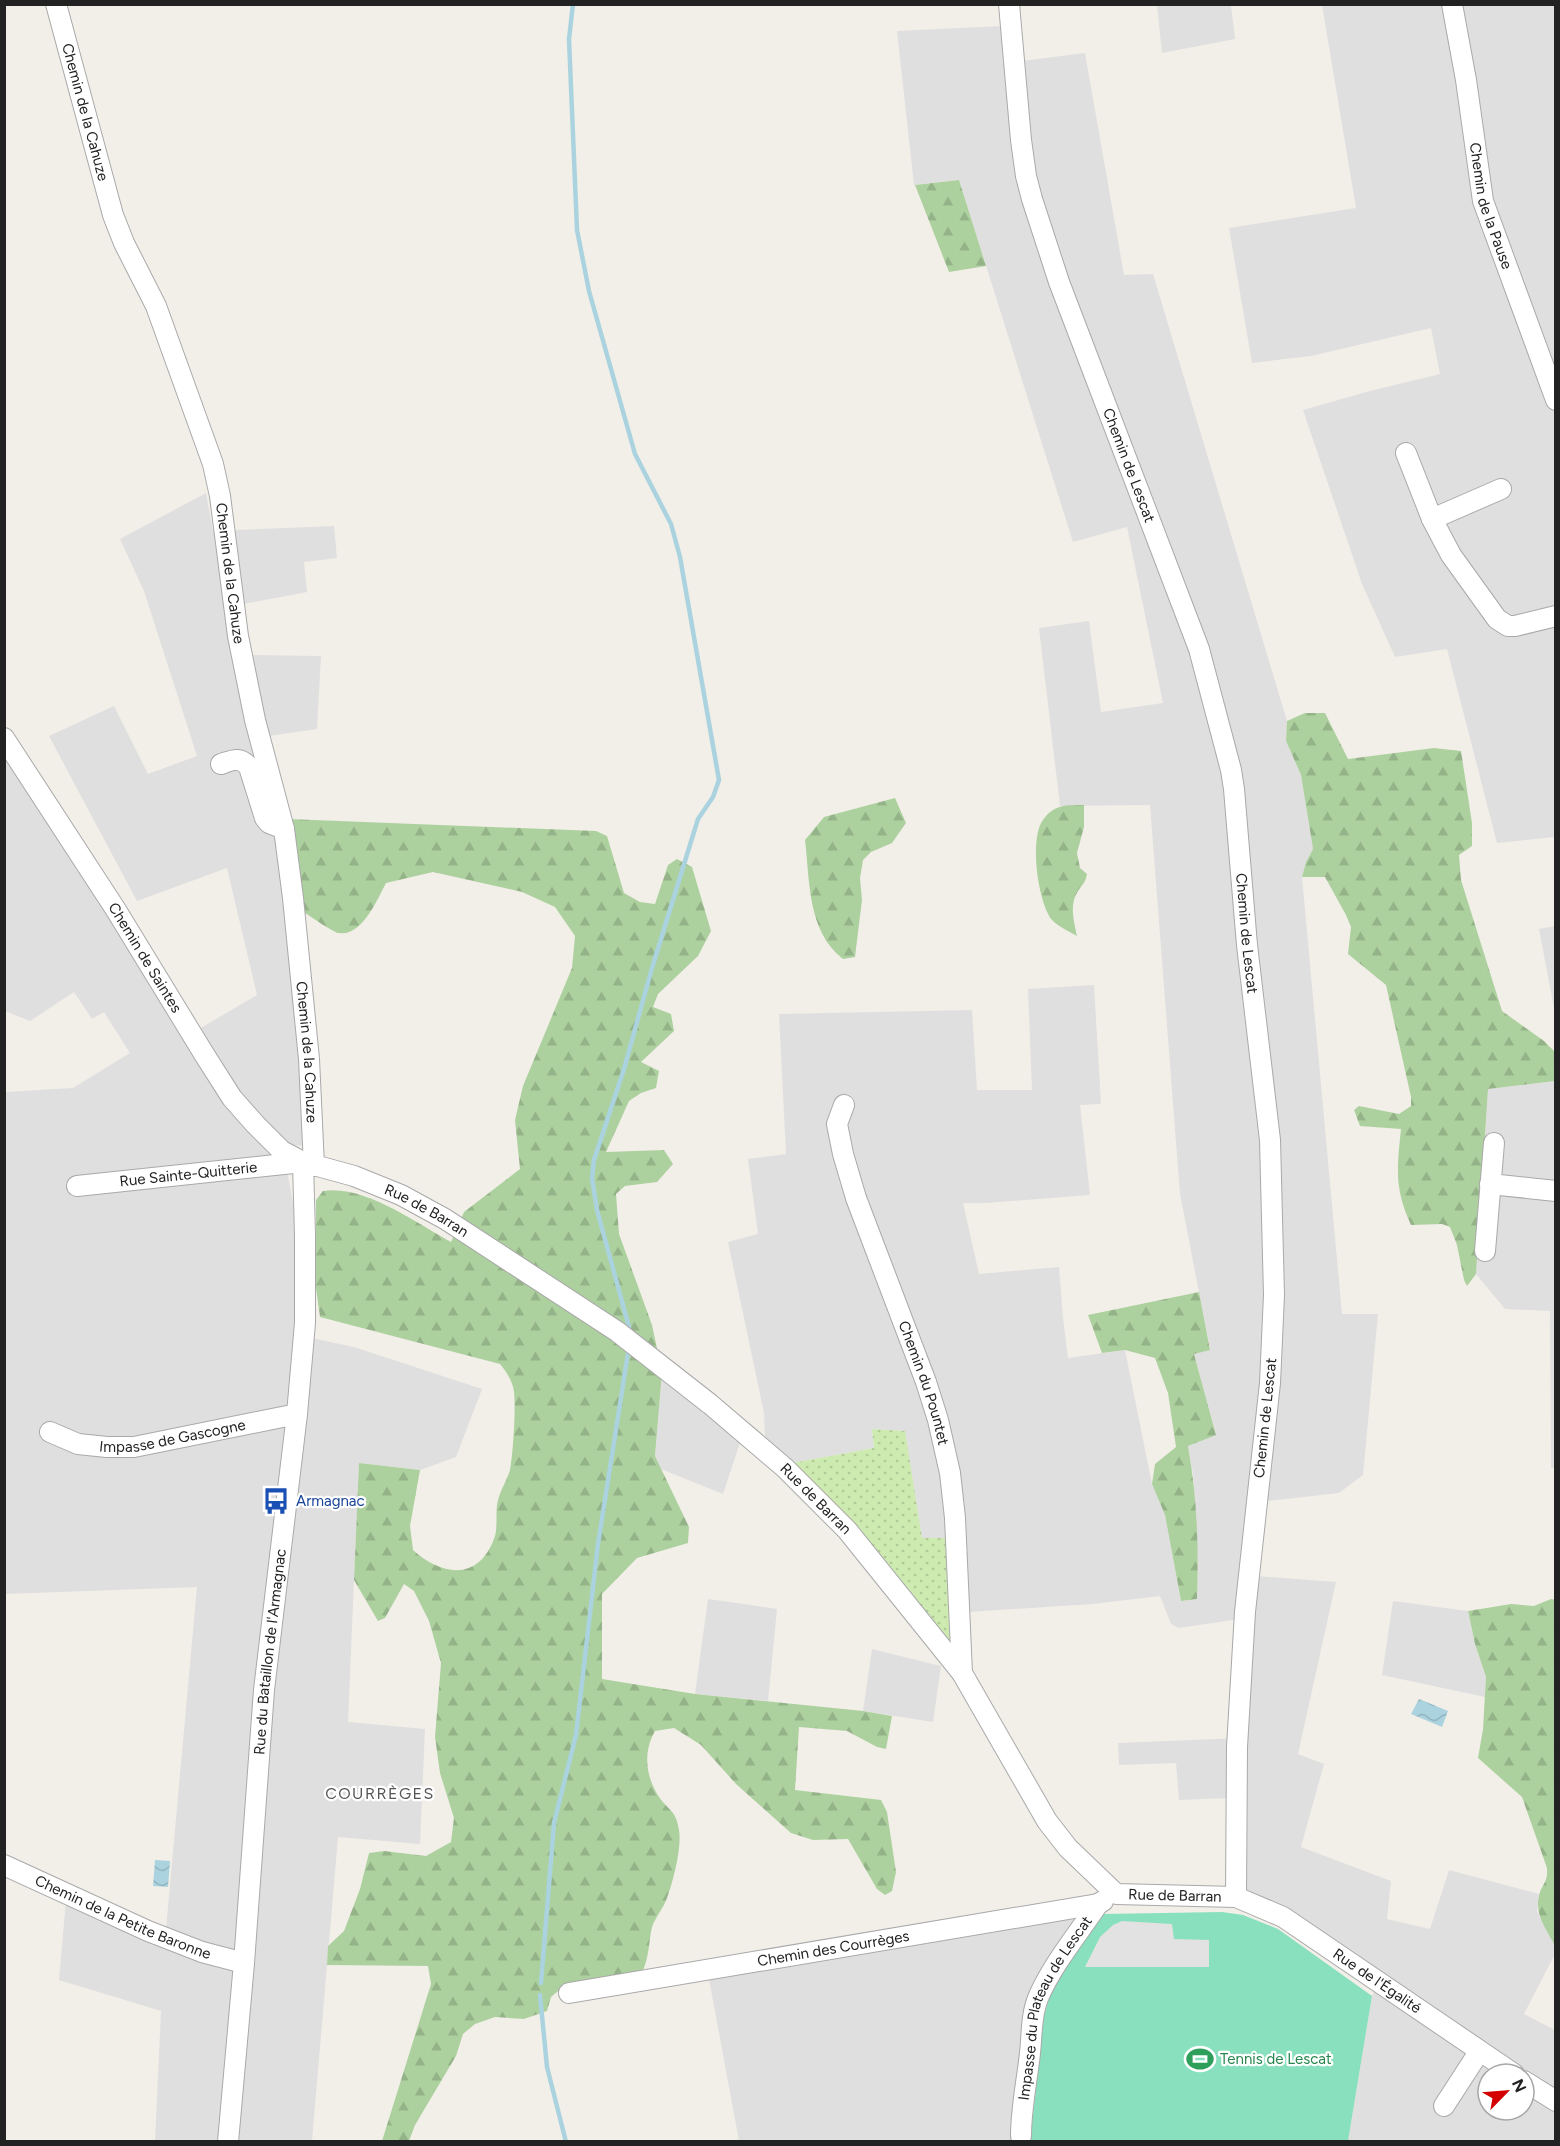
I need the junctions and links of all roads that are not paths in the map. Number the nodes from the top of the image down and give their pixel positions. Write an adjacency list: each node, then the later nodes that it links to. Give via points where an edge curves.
1 (56, 4): 11 (street, Chemin de la Cahuze, via 112,215 156,306 213,464 238,636 255,720)
2 (1009, 4): 24 (street, Chemin de Lescat, via 1029,188 1059,282 1199,650 1235,796 1247,945 1270,1140 1274,1295 1270,1383 1245,1612 1237,1747)
3 (1452, 4): 4 (street, Chemin de la Pause, via 1483,201)
4 (1556, 400)
5 (1406, 453): 7 (street)
6 (1501, 489): 7 (street)
7 (1432, 519): 8 (street, via 1451,555 1501,623 1515,626)
8 (1556, 616)
9 (4, 738): 14 (street, Chemin de Saintes, via 232,1098 282,1151)
10 (221, 764): 11 (street, via 240,759 249,767 265,818)
11 (284, 828): 14 (street, Chemin de la Cahuze, via 309,1059)
12 (844, 1105): 21 (street, Chemin du Pountet, via 837,1124 843,1154 926,1382 950,1473)
13 (1494, 1143): 15 (street)
14 (308, 1164): 16 (street, Rue Sainte-Quitterie); 19 (street, Rue du Bataillon de l'Armagnac, via 305,1323); 21 (street, Rue de Barran, via 354,1176 445,1219 618,1332 702,1397 785,1468 847,1530)
15 (1490, 1184): 17 (street); 18 (street)
16 (76, 1186)
17 (1556, 1191)
18 (1485, 1251)
19 (297, 1414): 20 (street, Impasse de Gascogne, via 134,1447 78,1444); 26 (street, Rue du Bataillon de l'Armagnac, via 264,1690)
20 (50, 1432)
21 (962, 1672): 23 (street, Rue de Barran, via 1047,1821 1068,1848)
22 (4, 1865): 26 (street, Chemin de la Petite Baronne, via 148,1931)
23 (1116, 1894): 24 (street, Rue de Barran); 25 (street, Impasse du Plateau de Lescat)
24 (1236, 1897): 28 (street, Rue de l'Égalité, via 1283,1917)
25 (1098, 1904): 27 (street, Chemin des Courrèges); 33 (street, Impasse du Plateau de Lescat, via 1037,2001)
26 (244, 1963): 34 (street, Rue du Bataillon de l'Armagnac)
27 (569, 1993)
28 (1479, 2052): 29 (street, Rue de l'Égalité); 32 (street)
29 (1495, 2062)
30 (1536, 2088): 31 (street)
31 (1556, 2101)
32 (1444, 2106)
33 (1021, 2136)
34 (228, 2142)

